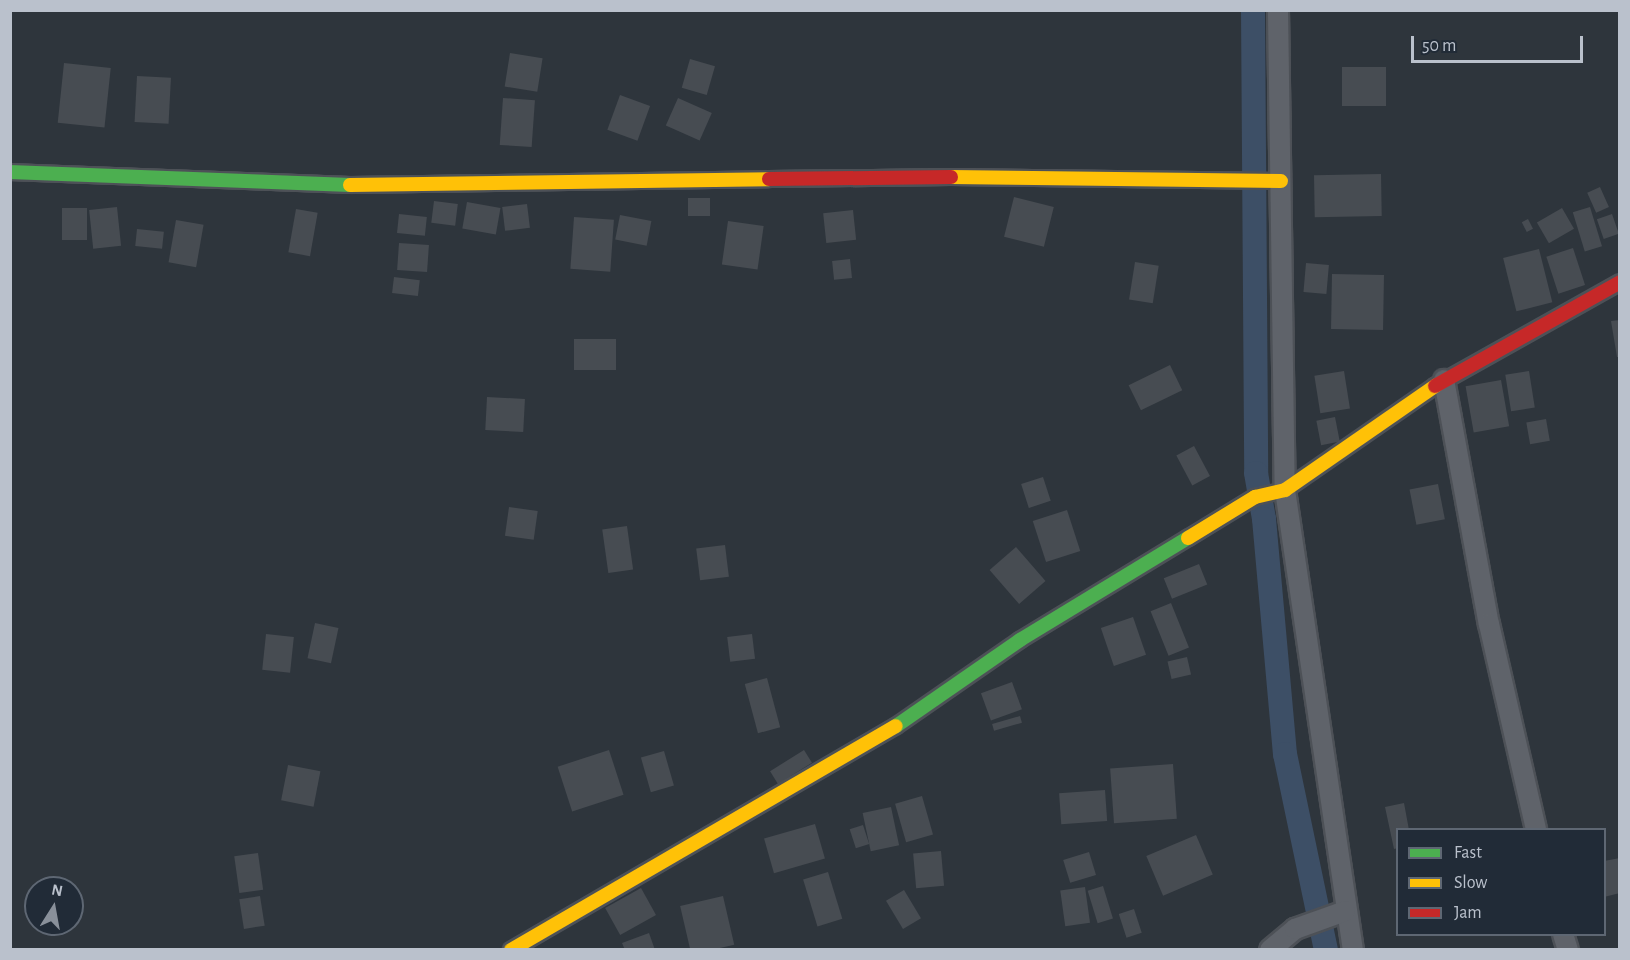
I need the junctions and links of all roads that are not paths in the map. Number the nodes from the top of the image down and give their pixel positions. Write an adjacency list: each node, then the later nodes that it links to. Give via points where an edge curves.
1 (1278, 10): 3 (street)
2 (10, 172): 3 (street, via 299,184 935,177)
3 (1275, 180): 6 (street)
4 (1620, 282): 5 (street)
5 (1444, 380): 6 (street); 7 (street, via 1490,624)
6 (1279, 492): 8 (street); 9 (street, via 1255,497 1020,640 905,721)
7 (1536, 828)
8 (1340, 913): 10 (street, via 1295,929); 11 (street)
9 (511, 950)
10 (1270, 950)
11 (1353, 950)

